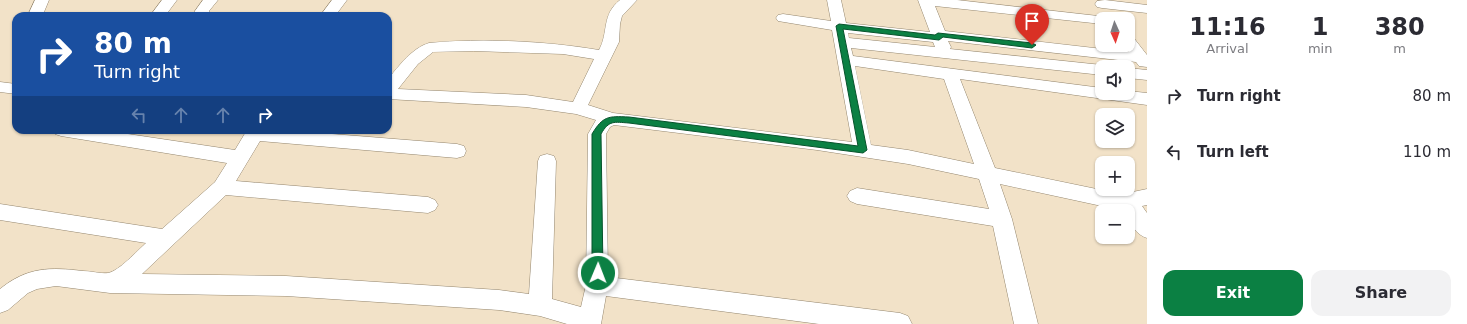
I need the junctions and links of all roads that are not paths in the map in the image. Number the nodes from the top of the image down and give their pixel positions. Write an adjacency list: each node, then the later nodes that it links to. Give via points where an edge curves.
1 (42, 0): 10 (street)
2 (170, 0): 11 (street)
3 (211, 0): 12 (street)
4 (340, 0): 13 (street)
5 (630, 0): 23 (street, via 616,12 613,37)
6 (834, 0): 17 (street)
7 (926, 0): 16 (street); 18 (street)
8 (1101, 2): 9 (street); 14 (street)
9 (1147, 9)
10 (36, 12)
11 (160, 12)
12 (202, 12)
13 (330, 12)
14 (1108, 12)
15 (783, 18): 17 (street)
16 (1095, 19)
17 (841, 34): 18 (street); 22 (street); 24 (street)
18 (939, 36): 22 (street); 25 (street)
19 (1135, 39): 20 (street)
20 (1147, 39)
21 (1135, 49): 25 (street)
22 (946, 54): 26 (street); 28 (street)
23 (604, 56): 30 (street, via 563,49 474,46 429,48 412,61); 37 (street)
24 (845, 60): 28 (street); 42 (street)
25 (1144, 62)
26 (1095, 69)
27 (1135, 74): 29 (street)
28 (953, 75): 33 (street, via 971,75); 46 (street, via 954,86)
29 (1147, 75)
30 (392, 85)
31 (0, 87): 32 (street)
32 (12, 89)
33 (1095, 92)
34 (392, 94): 37 (street, via 498,99)
35 (1135, 97): 36 (street)
36 (1147, 99)
37 (578, 108): 38 (street)
38 (612, 119): 42 (street); 56 (street, via 603,124 597,134)
39 (87, 134): 44 (street)
40 (255, 134): 44 (street)
41 (277, 134): 43 (street)
42 (863, 150): 46 (street)
43 (457, 151)
44 (240, 158): 47 (street)
45 (547, 161): 58 (street)
46 (987, 173): 49 (street, via 1111,200); 52 (street)
47 (222, 187): 50 (street); 54 (street)
48 (857, 196): 52 (street)
49 (1138, 199): 53 (street)
50 (428, 204)
51 (0, 212): 54 (street)
52 (1002, 219): 61 (street)
53 (1147, 230)
54 (165, 238): 55 (street, via 127,274)
55 (110, 283): 57 (street, via 56,277 37,280 20,286); 58 (street, via 286,286 499,300)
56 (597, 285): 59 (street); 60 (street)
57 (0, 303)
58 (540, 306): 59 (street)
59 (590, 322)
60 (900, 324)
61 (1026, 324)

